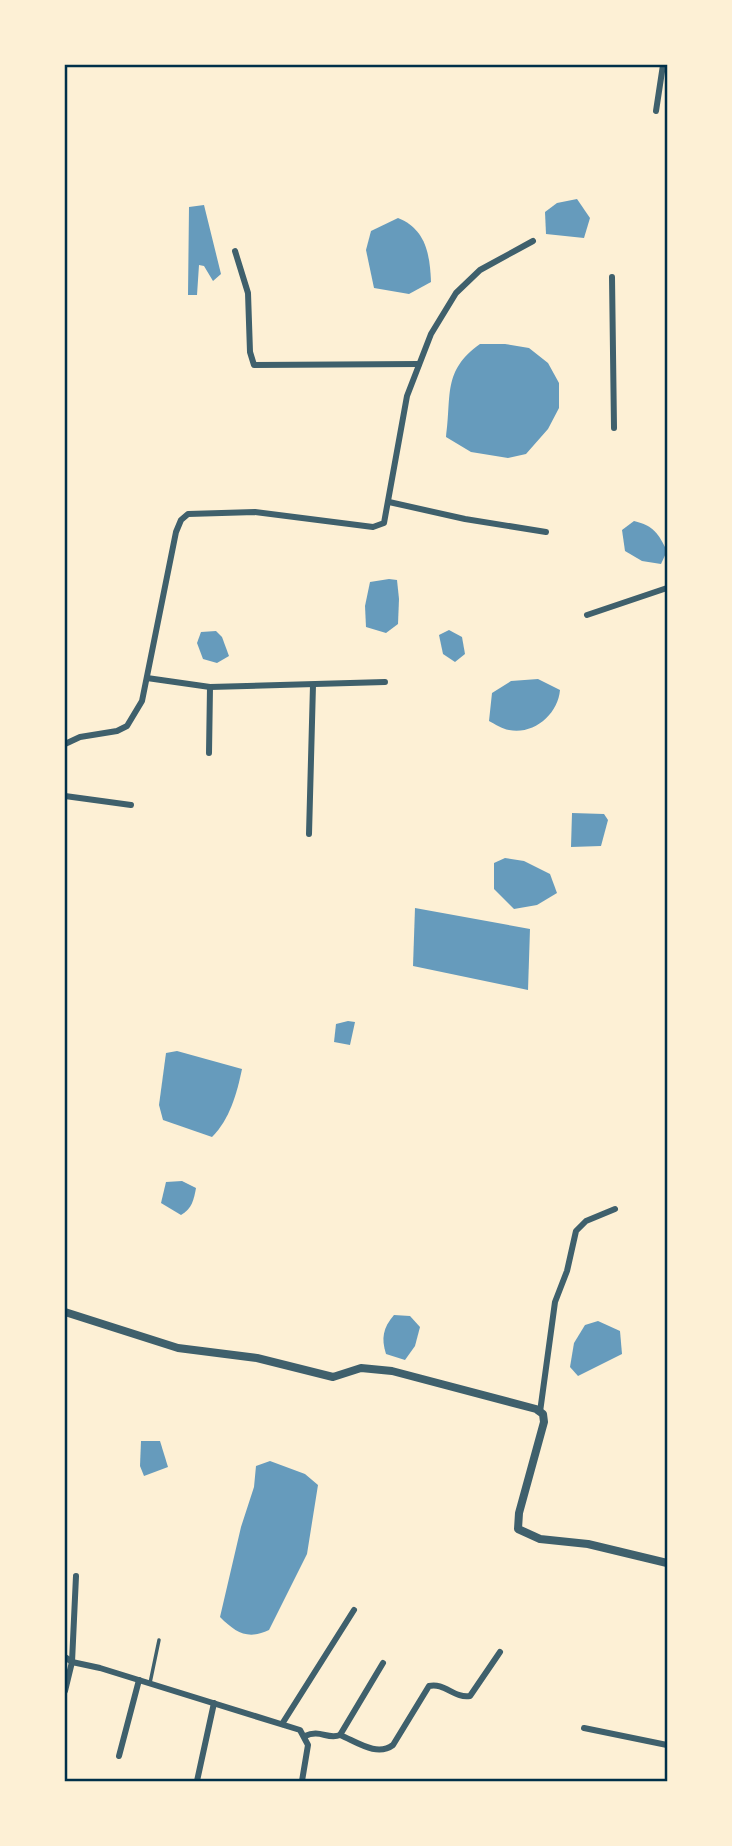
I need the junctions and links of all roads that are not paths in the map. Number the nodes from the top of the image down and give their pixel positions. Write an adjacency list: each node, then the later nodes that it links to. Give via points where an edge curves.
1 (663, 65): 2 (street)
2 (656, 111)
3 (533, 241): 6 (street, via 480,270 456,293)
4 (235, 251): 6 (street, via 248,293 254,365)
5 (612, 276): 7 (street)
6 (419, 364): 8 (street, via 407,396)
7 (614, 428)
8 (388, 502): 9 (street); 12 (street, via 384,523 373,527 255,513 188,514 176,531)
9 (546, 531)
10 (667, 588): 11 (street)
11 (587, 615)
12 (147, 678): 15 (street); 16 (street, via 142,701 127,726)
13 (385, 682): 14 (street)
14 (313, 685): 15 (street); 20 (street)
15 (210, 687): 17 (street)
16 (65, 744)
17 (209, 753)
18 (65, 796): 19 (street)
19 (131, 805)
20 (309, 834)
21 (615, 1209): 23 (street, via 586,1221 576,1231 555,1302)
22 (65, 1312): 23 (street, via 178,1348 257,1358 333,1377 361,1368 392,1371)
23 (540, 1412): 24 (street, via 544,1422 518,1529 540,1539 588,1544)
24 (667, 1563)
25 (76, 1576): 30 (street)
26 (354, 1610): 36 (street)
27 (159, 1640): 33 (lane)
28 (500, 1651): 38 (street, via 470,1696 462,1697 436,1684 429,1686 387,1749 374,1750)
29 (65, 1657): 30 (street)
30 (72, 1662): 32 (street); 34 (street)
31 (383, 1663): 38 (street)
32 (139, 1680): 33 (street); 41 (street)
33 (150, 1683): 35 (street)
34 (65, 1691)
35 (214, 1703): 36 (street); 42 (street)
36 (282, 1724): 39 (street)
37 (584, 1728): 40 (street)
38 (340, 1735): 39 (street, via 316,1732)
39 (305, 1736): 43 (street, via 308,1745)
40 (667, 1745)
41 (119, 1756)
42 (197, 1781)
43 (302, 1781)

